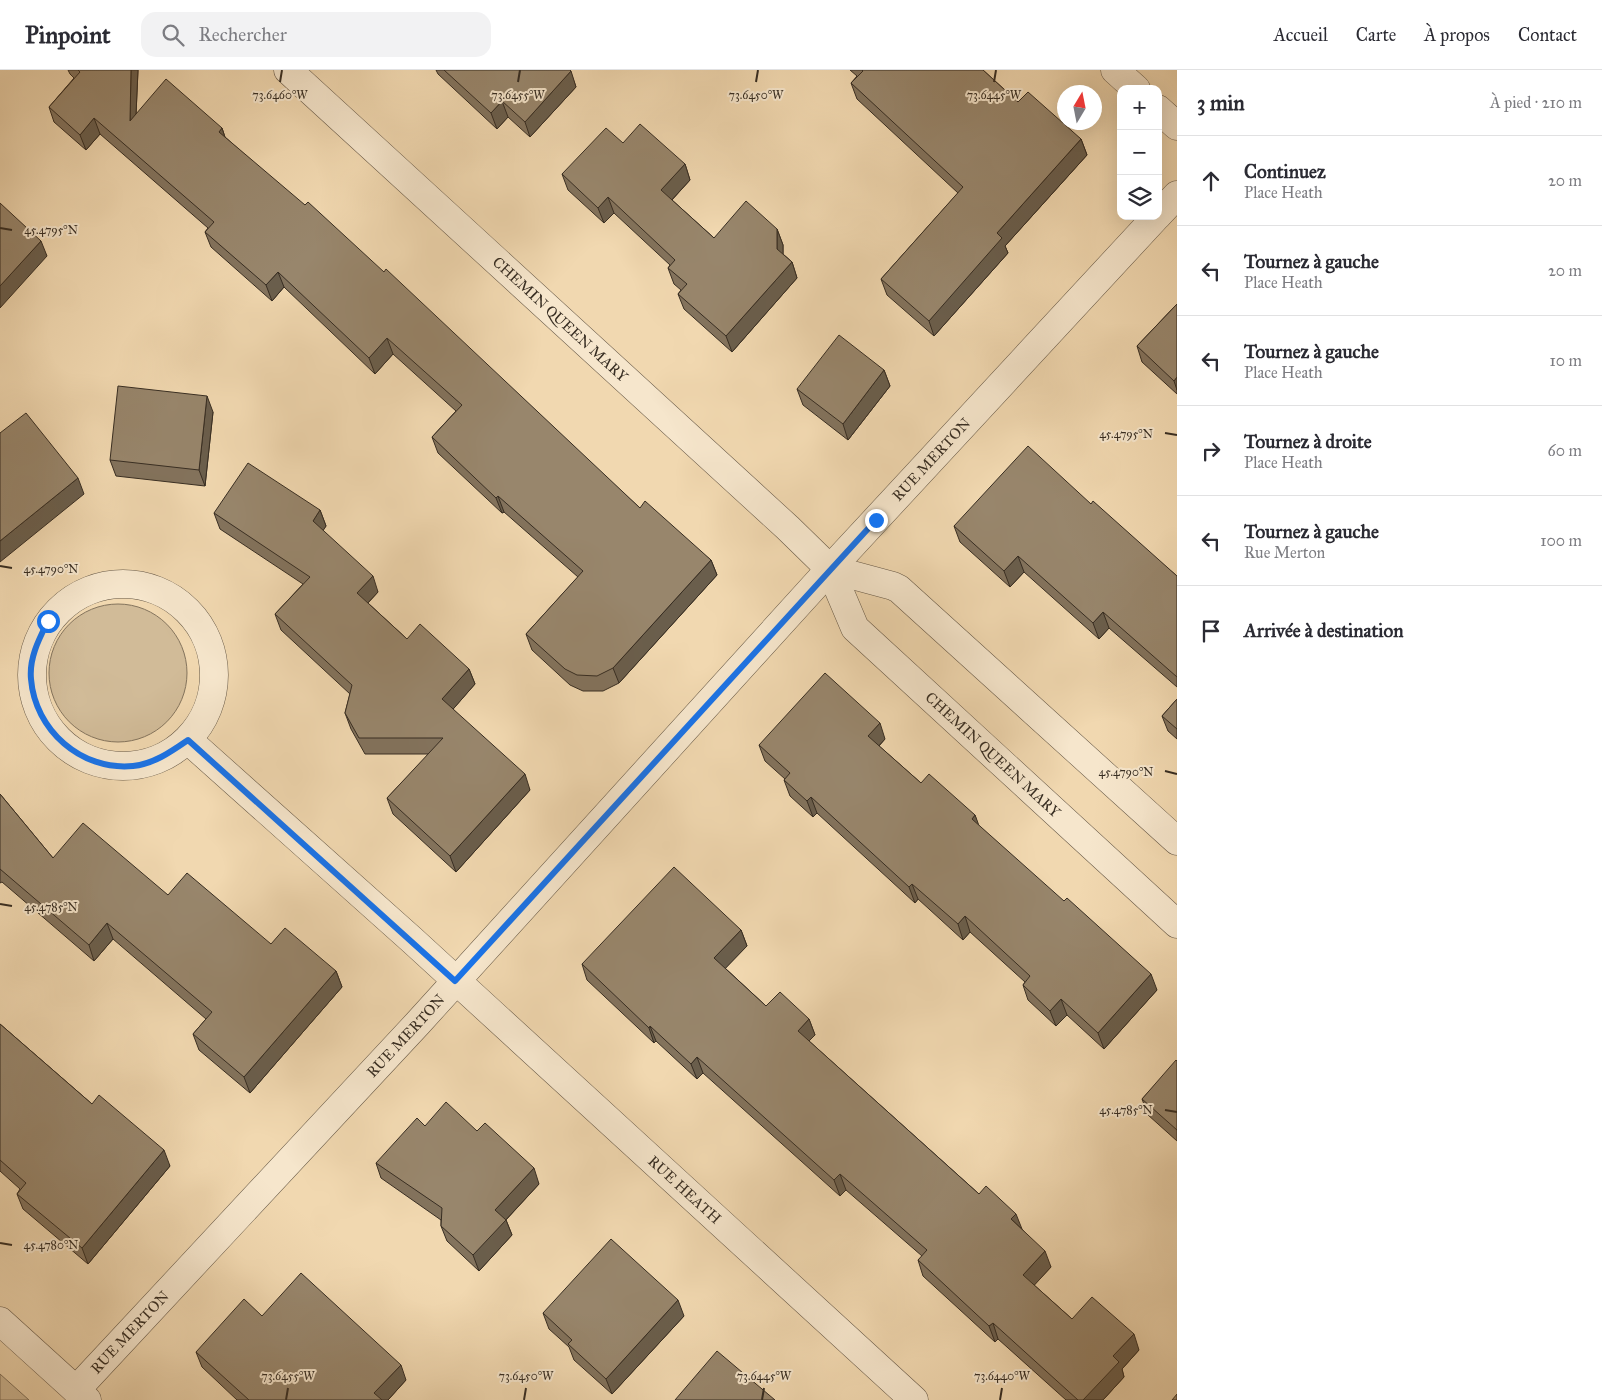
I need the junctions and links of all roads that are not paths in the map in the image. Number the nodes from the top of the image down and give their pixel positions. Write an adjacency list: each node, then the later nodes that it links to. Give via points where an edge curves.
1 (288, 70): 9 (street, CHEMIN QUEEN MARY)
2 (1115, 70): 3 (street)
3 (1132, 85)
4 (1162, 113): 5 (street)
5 (1177, 126)
6 (1177, 195): 7 (street, RUE MERTON)
7 (1162, 212)
8 (1154, 220): 9 (street, RUE MERTON)
9 (830, 569): 11 (street, CHEMIN QUEEN MARY, via 899,589); 12 (street, CHEMIN QUEEN MARY, via 854,628); 13 (street, RUE MERTON)
10 (188, 740): 10 (street, via 206,715 214,686 213,656 202,628 183,605 157,590 128,583 98,587 70,599 48,621 35,647 31,678 37,707 52,734 75,753 104,764 134,766 163,757); 13 (street, RUE HEATH)
11 (1177, 841)
12 (1177, 924)
13 (455, 981): 15 (street, RUE MERTON); 16 (street, RUE HEATH)
14 (0, 1321): 15 (street)
15 (82, 1395)
16 (914, 1400)

